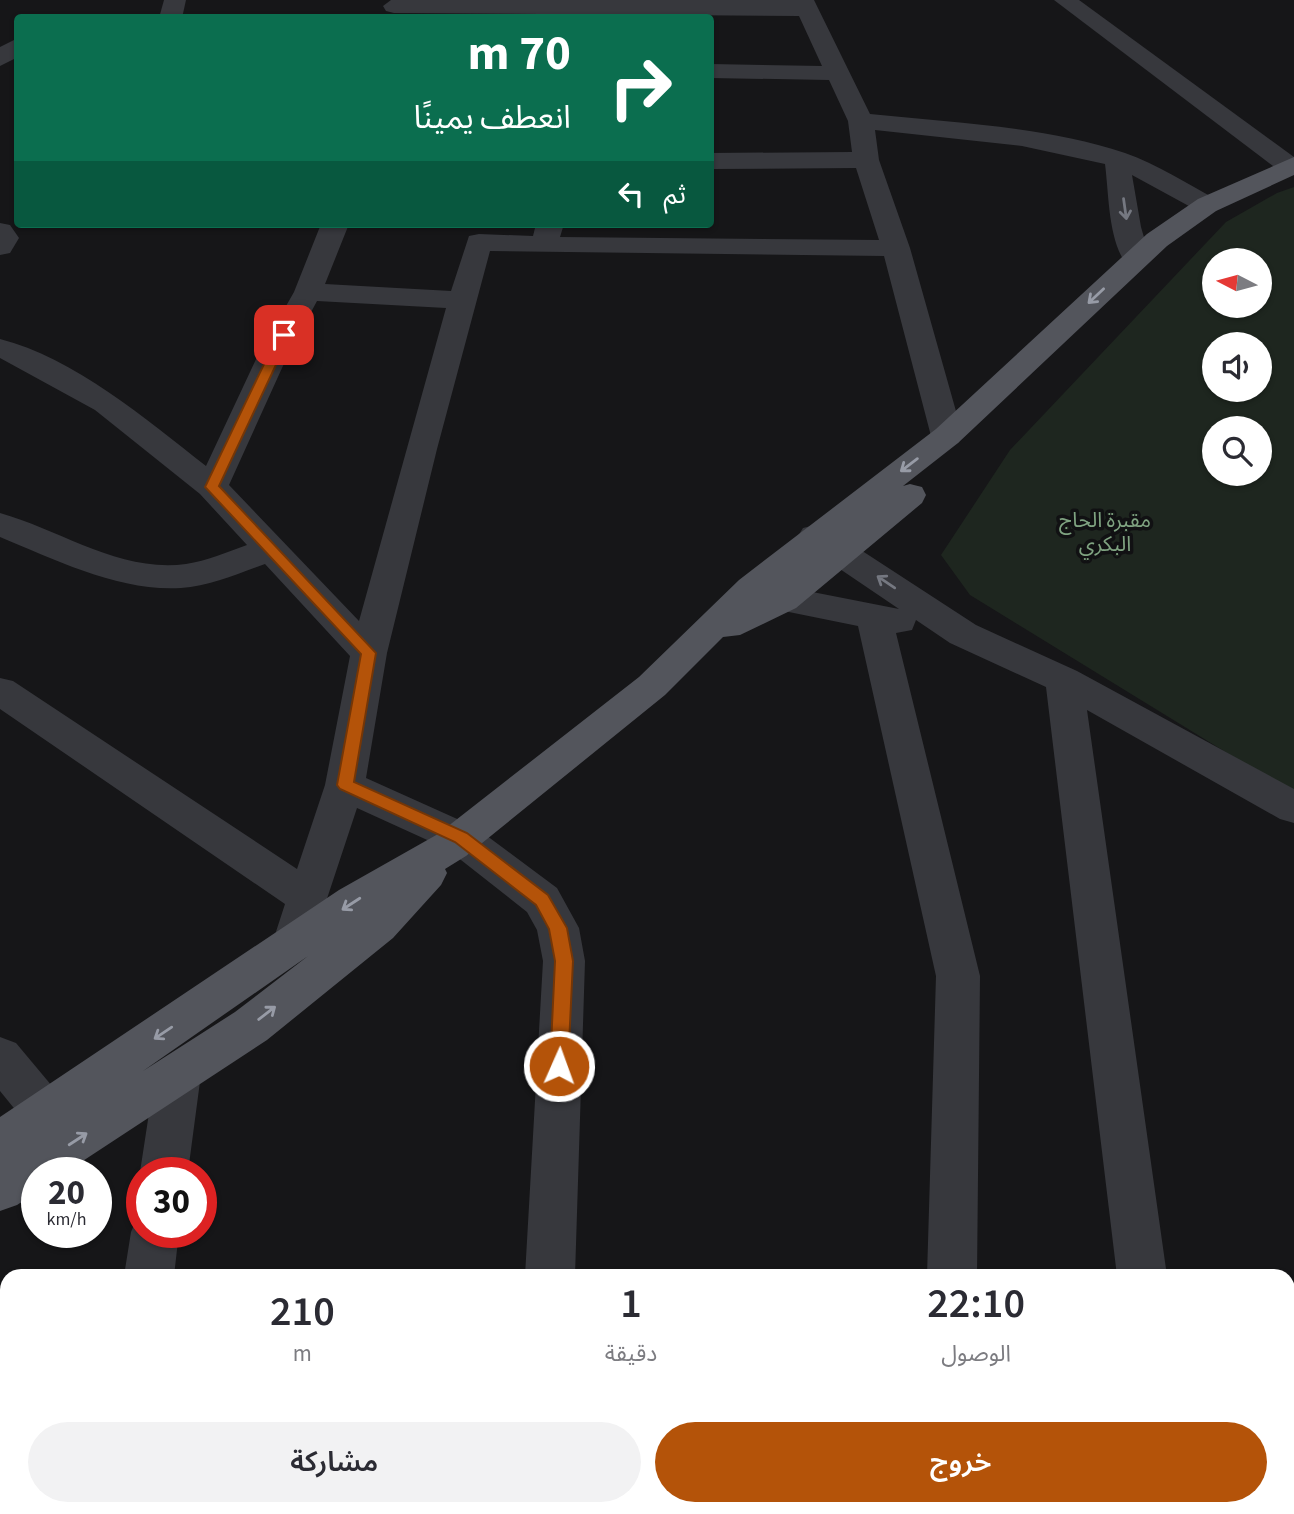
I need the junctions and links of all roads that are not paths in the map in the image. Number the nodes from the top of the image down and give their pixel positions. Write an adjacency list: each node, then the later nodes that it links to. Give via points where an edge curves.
1 (1065, 0): 13 (street)
2 (805, 4): 4 (street); 8 (street)
3 (393, 8): 4 (street)
4 (592, 13)
5 (14, 47): 6 (street)
6 (0, 59)
7 (714, 71): 8 (street)
8 (836, 73): 9 (street)
9 (861, 121): 10 (street, via 1042,142); 11 (street)
10 (1117, 159): 14 (street); 20 (street, one-way to 20)
11 (866, 160): 12 (street); 19 (street)
12 (714, 161)
13 (1292, 170): 14 (main road); 27 (main road, via 1209,224 925,483)
14 (1206, 205): 20 (main road)
15 (333, 228): 21 (street)
16 (0, 231): 18 (street, via 5,238)
17 (547, 235): 19 (street); 22 (street, via 479,242)
18 (0, 247)
19 (897, 248): 24 (street)
20 (1136, 258): 24 (main road, one-way to 24)
21 (308, 292): 22 (street); 25 (street, via 272,357)
22 (462, 300): 34 (street)
23 (0, 348): 25 (street, via 106,403)
24 (947, 436): 27 (main road, one-way to 27)
25 (212, 487): 28 (street)
26 (0, 524): 28 (street, via 97,563 164,576 204,571)
27 (828, 544): 29 (main road); 30 (main road); 32 (street, one-way to 27)
28 (271, 549): 34 (street)
29 (751, 588): 30 (street); 33 (main road)
30 (784, 599): 31 (street); 33 (main road)
31 (874, 616): 32 (street); 51 (street, via 958,976)
32 (963, 634): 35 (street)
33 (703, 638): 39 (main road, via 652,686)
34 (369, 653): 37 (street)
35 (1064, 680): 38 (street); 52 (street)
36 (0, 691): 40 (street)
37 (345, 785): 39 (street); 40 (street)
38 (1294, 808)
39 (456, 841): 41 (main road, one-way to 41); 43 (main road, one-way to 39, via 251,1026 378,926); 50 (street, via 542,900 558,928 564,961)
40 (307, 897): 41 (street)
41 (293, 944): 44 (main road, one-way to 44)
42 (0, 1057): 44 (street)
43 (178, 1074): 46 (street); 47 (main road, one-way to 43)
44 (46, 1113): 45 (main road)
45 (0, 1142)
46 (166, 1157)
47 (0, 1189)
48 (153, 1248): 49 (street)
49 (150, 1269)
50 (550, 1269)
51 (952, 1269)
52 (1141, 1269)

